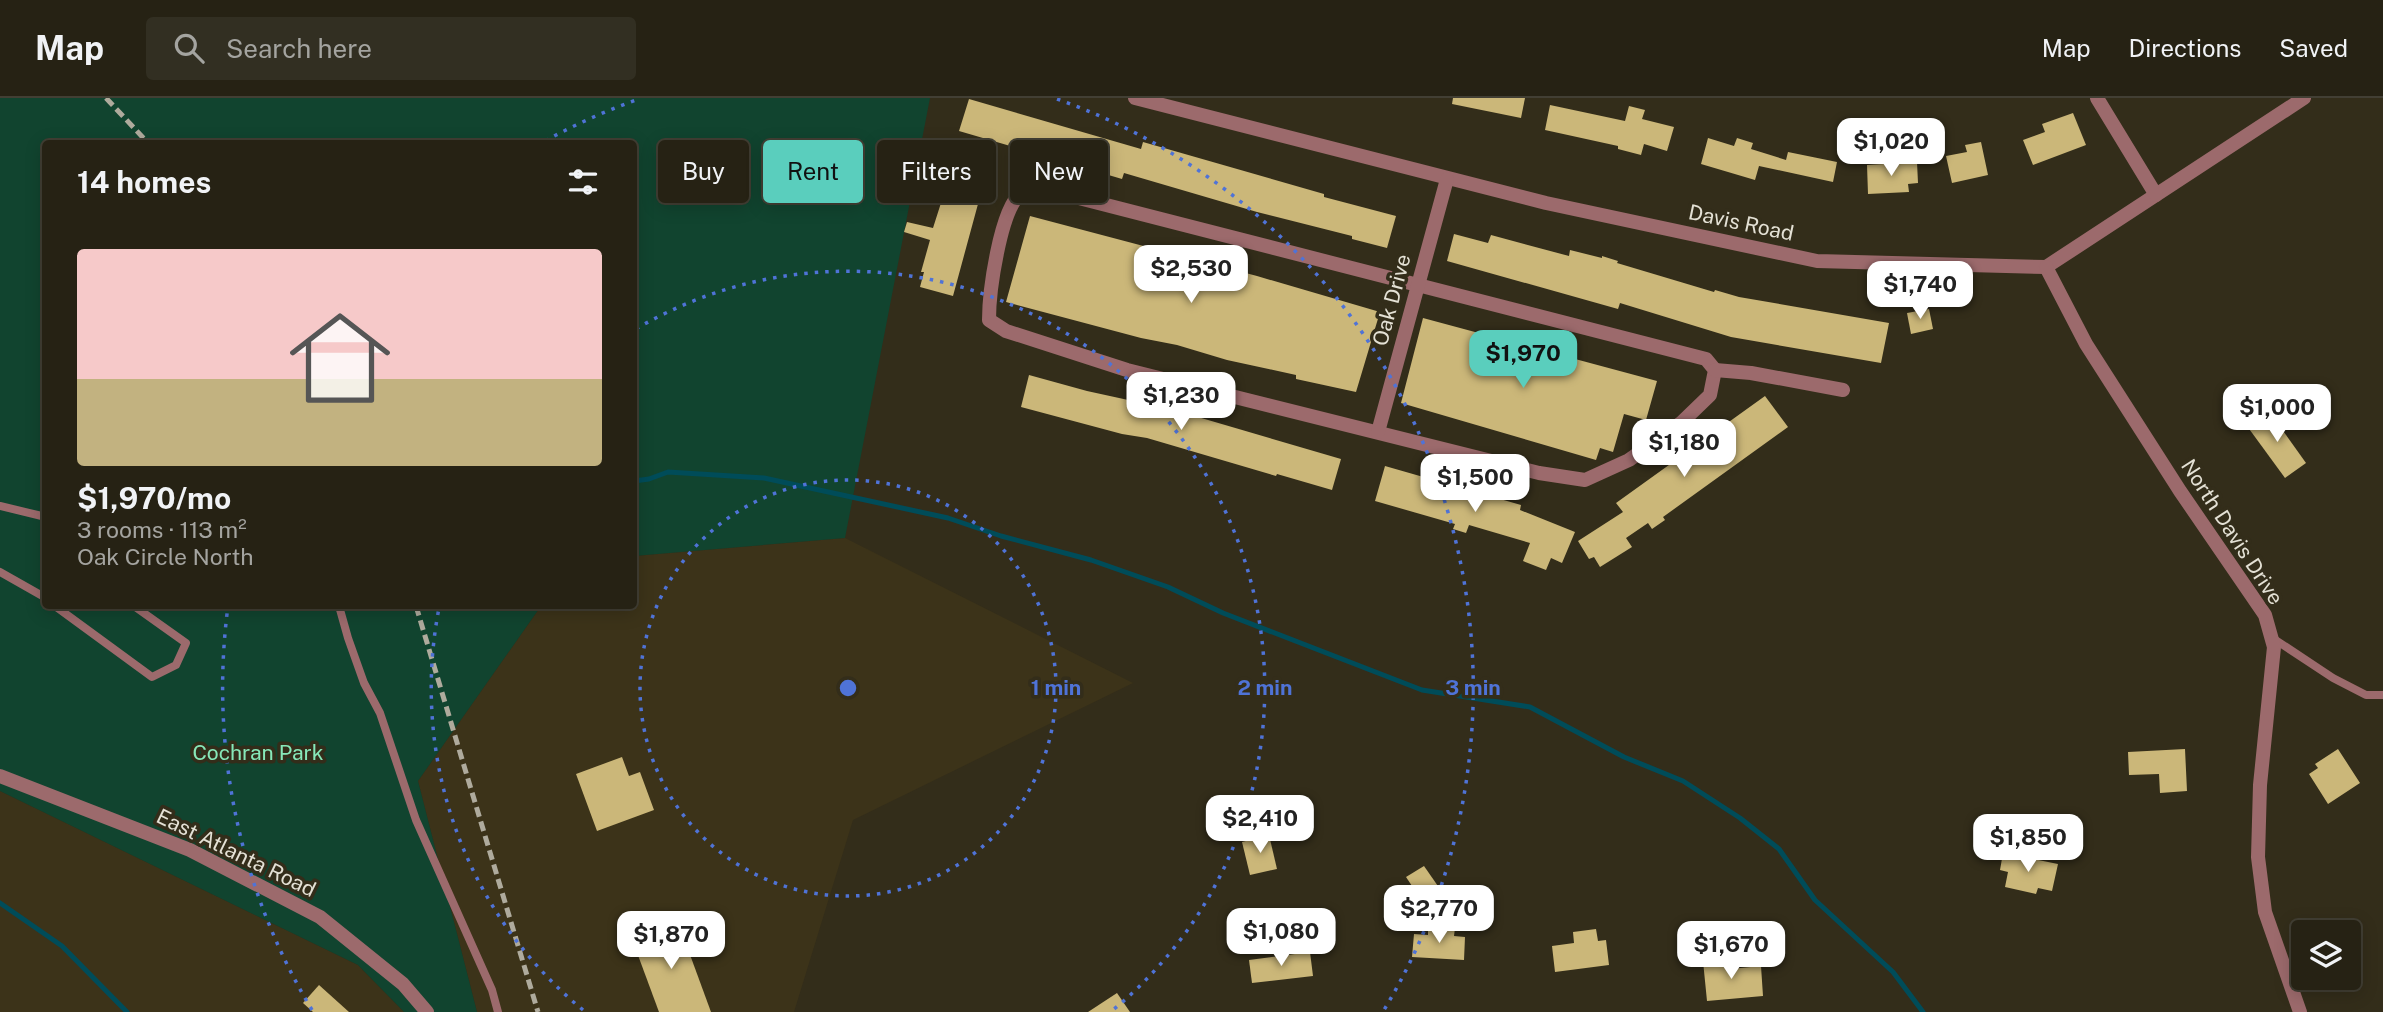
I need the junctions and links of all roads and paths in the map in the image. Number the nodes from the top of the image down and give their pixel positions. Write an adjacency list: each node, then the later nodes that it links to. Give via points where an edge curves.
1 (1135, 98): 4 (street, Davis Road)
2 (2097, 98): 5 (street)
3 (2304, 98): 5 (street)
4 (1447, 179): 6 (street, Davis Road, via 1817,261); 7 (street, Oak Drive)
5 (2156, 195): 6 (street)
6 (2046, 267): 18 (street, North Davis Drive, via 2086,344 2265,615)
7 (1417, 286): 8 (street, via 1706,359); 10 (street, Oak Drive); 10 (street, via 1036,187 1021,193 1006,216 989,297 989,320 1006,331 1127,370)
8 (1715, 370): 9 (street); 10 (street, via 1710,395 1681,423 1629,460 1585,480 1539,473)
9 (1843, 390)
10 (1378, 432)
11 (0, 506): 12 (lane)
12 (42, 516)
13 (0, 572): 14 (lane)
14 (42, 596)
15 (59, 609): 16 (lane, via 152,677 176,665 186,643)
16 (138, 609)
17 (341, 609): 22 (lane, via 416,820)
18 (2271, 637): 19 (lane, via 2333,678 2366,695); 23 (street, North Davis Drive, via 2274,647 2258,857 2265,912)
19 (2383, 695)
20 (0, 776): 21 (street, East Atlanta Road, via 190,850 320,917 403,984)
21 (427, 1012)
22 (498, 1012)
23 (2300, 1012)

